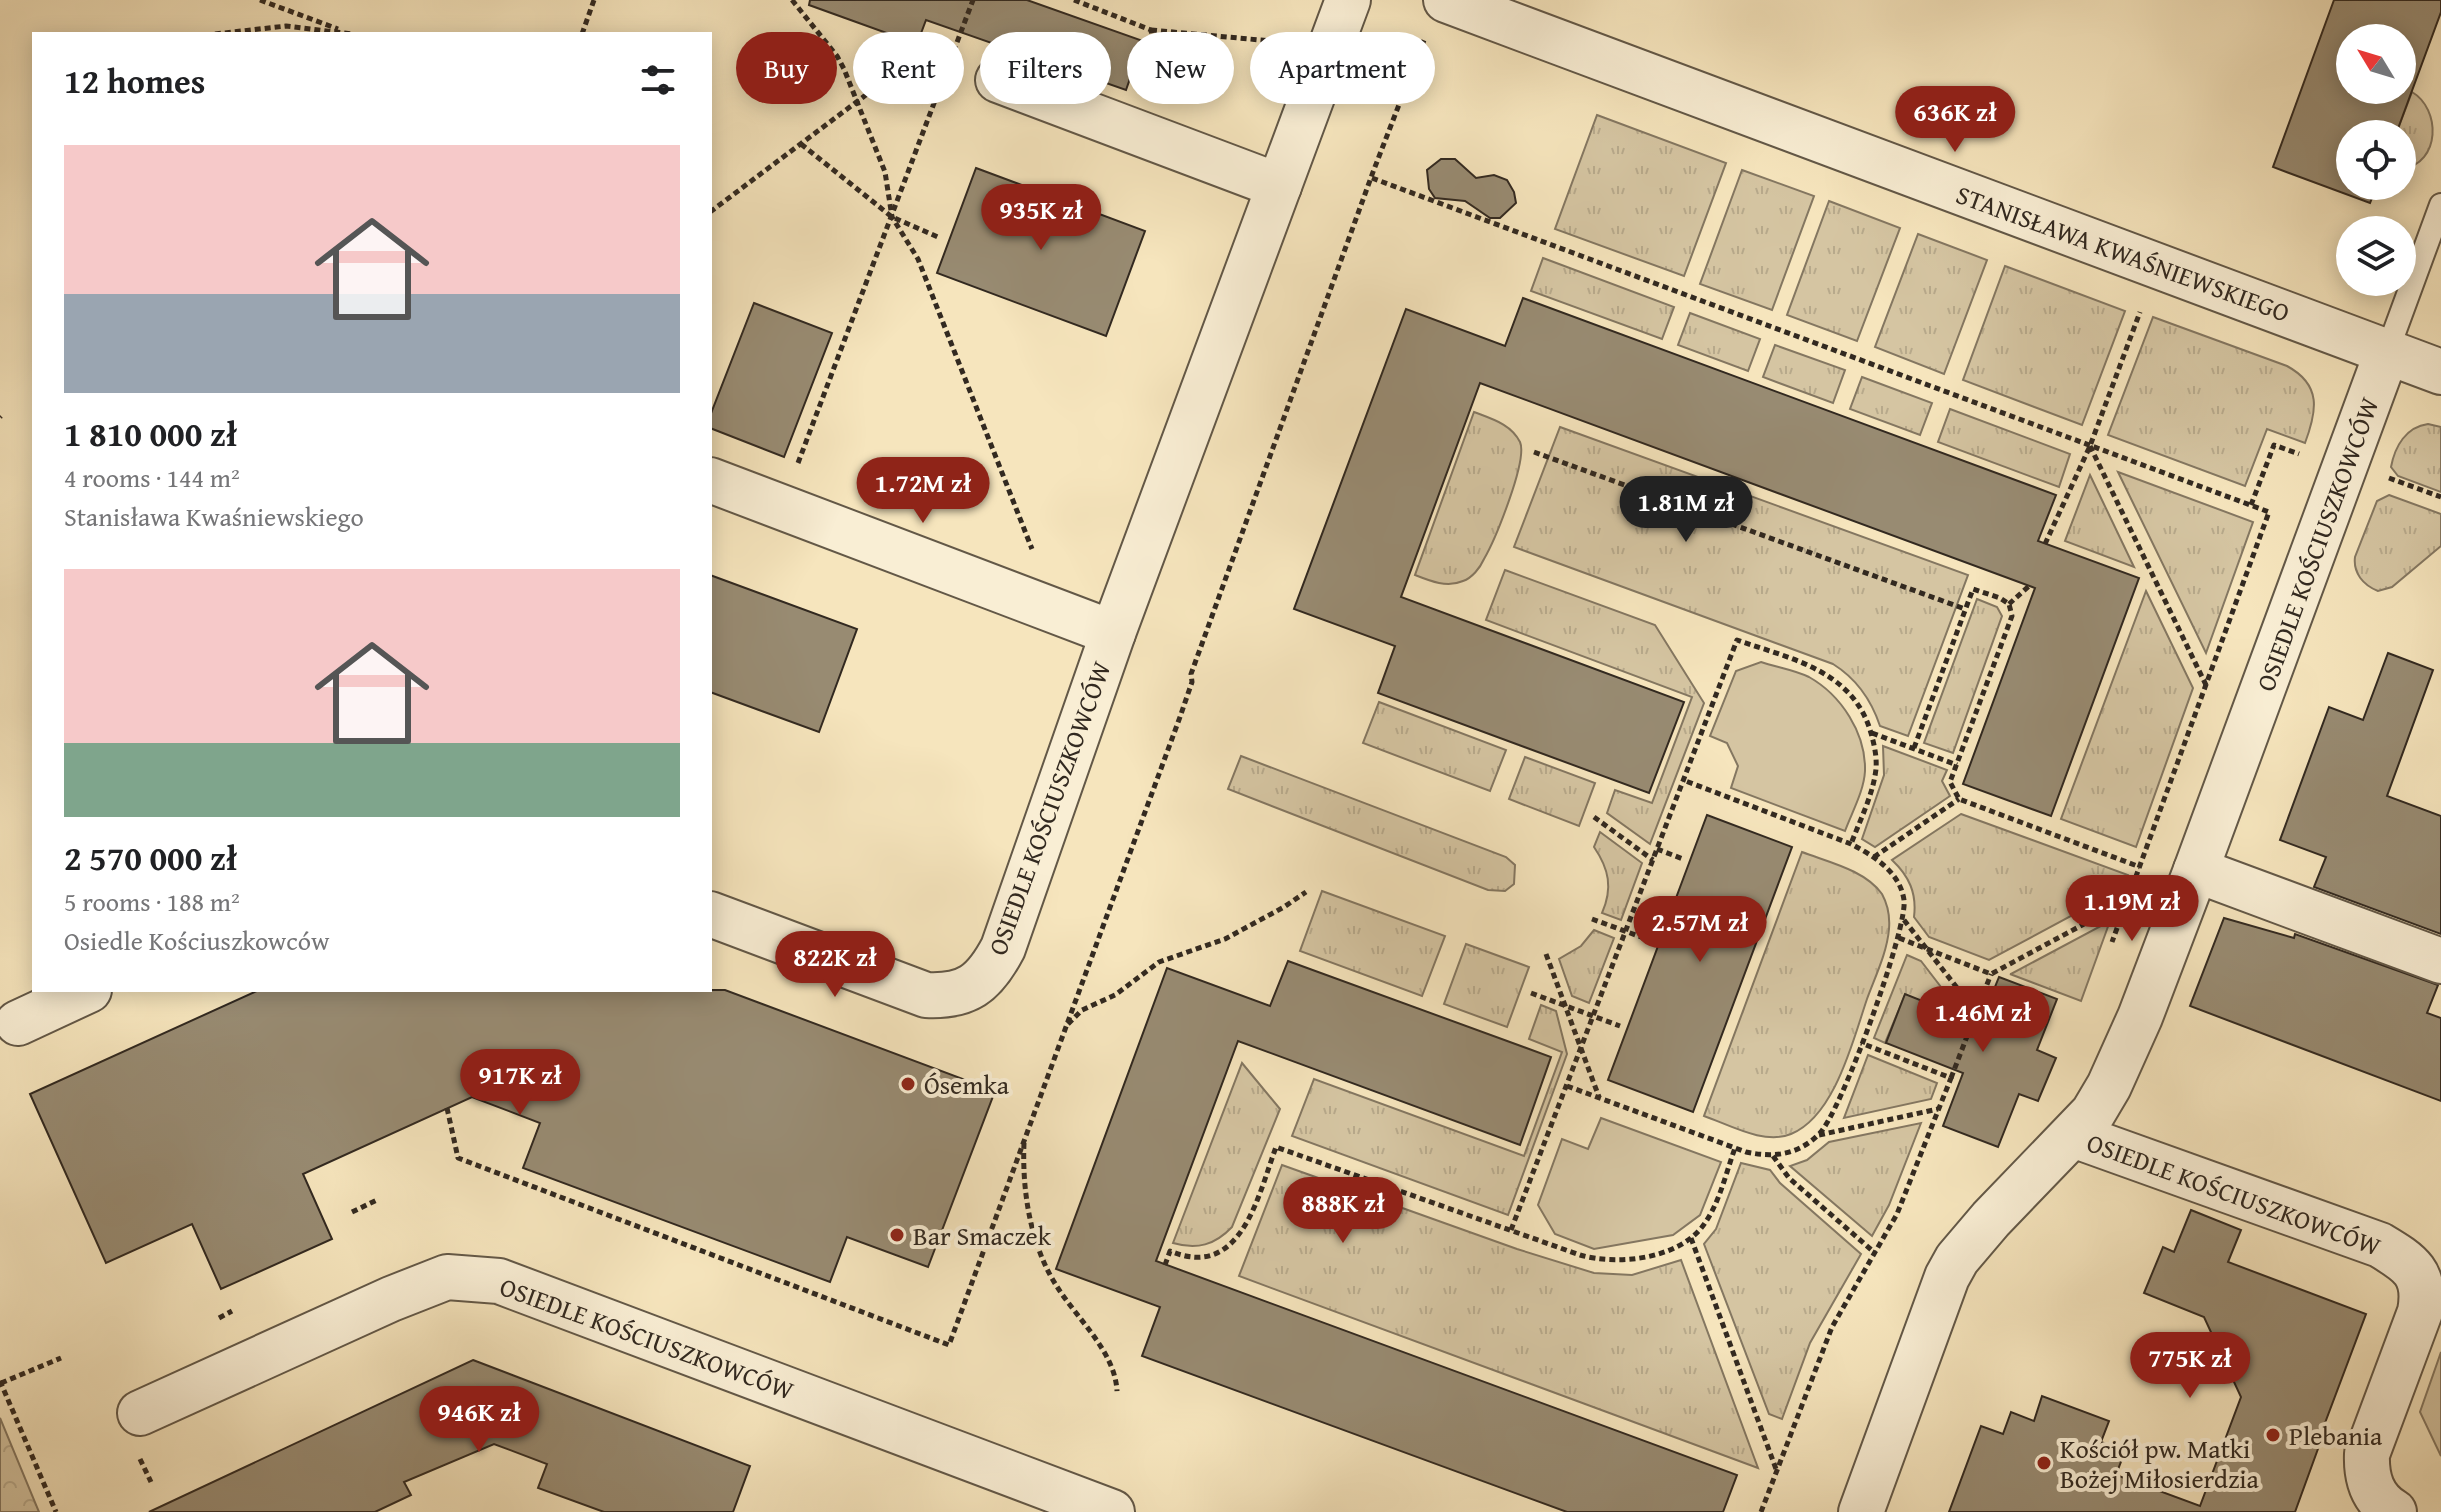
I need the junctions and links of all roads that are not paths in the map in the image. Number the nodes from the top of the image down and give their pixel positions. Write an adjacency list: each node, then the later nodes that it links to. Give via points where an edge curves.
1 (1348, 0): 4 (street, OSIEDLE KOŚCIUSZKOWCÓW)
2 (1446, 0): 6 (street, STANISŁAWA KWAŚNIEWSKIEGO)
3 (1063, 104): 4 (street)
4 (1279, 186): 9 (street, OSIEDLE KOŚCIUSZKOWCÓW)
5 (2441, 206): 6 (lane)
6 (2387, 352): 7 (street, STANISŁAWA KWAŚNIEWSKIEGO); 10 (street, OSIEDLE KOŚCIUSZKOWCÓW)
7 (2441, 372)
8 (712, 481): 9 (street, OSIEDLE KOŚCIUSZKOWCÓW)
9 (1113, 633): 11 (street, OSIEDLE KOŚCIUSZKOWCÓW, via 1003,948 977,984 954,995 912,992)
10 (2196, 870): 12 (street); 15 (street, OSIEDLE KOŚCIUSZKOWCÓW, via 2109,1086)
11 (712, 915)
12 (2441, 961)
13 (85, 992): 14 (street)
14 (18, 1023)
15 (2073, 1135): 18 (street, OSIEDLE KOŚCIUSZKOWCÓW, via 1957,1259); 19 (street, OSIEDLE KOŚCIUSZKOWCÓW, via 2380,1245 2417,1274 2420,1312 2367,1454 2372,1488)
16 (140, 1413): 17 (street, OSIEDLE KOŚCIUSZKOWCÓW, via 447,1277 499,1281)
17 (1112, 1512)
18 (1861, 1512)
19 (2394, 1512)

